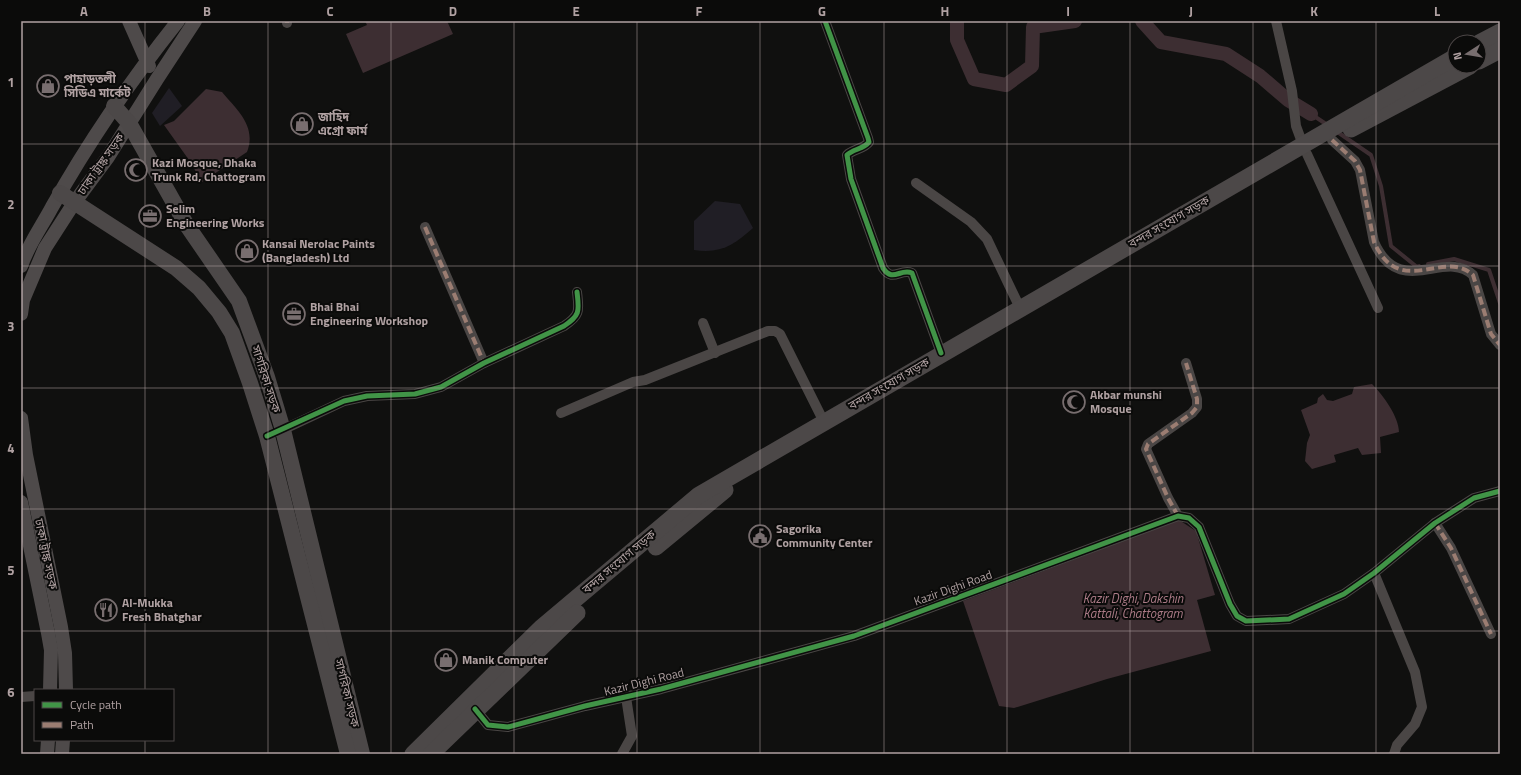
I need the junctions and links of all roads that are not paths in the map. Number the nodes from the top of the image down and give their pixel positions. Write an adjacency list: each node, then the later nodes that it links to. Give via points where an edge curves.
1 (129, 21): 10 (main road)
2 (178, 21): 10 (main road, ঢাকা ট্রাঙ্ক সড়ক)
3 (195, 21): 13 (main road, ঢাকা ট্রাঙ্ক সড়ক)
4 (825, 21): 30 (street, via 869,142 847,155 854,186 883,268 892,275 912,273)
5 (1276, 21): 17 (street, via 1292,91 1294,112)
6 (1500, 32): 7 (highway)
7 (1487, 39)
8 (1500, 50): 9 (highway)
9 (1487, 57)
10 (146, 60): 13 (main road); 14 (main road, ঢাকা ট্রাঙ্ক সড়ক)
11 (1447, 62): 16 (highway, বন্দর সংযোগ সড়ক)
12 (1454, 74): 16 (highway, বন্দর সংযোগ সড়ক)
13 (157, 79): 15 (main road, ঢাকা ট্রাঙ্ক সড়ক)
14 (114, 106): 15 (main road, সাগরিকা সড়ক); 19 (main road, ঢাকা ট্রাঙ্ক সড়ক)
15 (129, 123): 20 (main road, ঢাকা ট্রাঙ্ক সড়ক); 36 (main road, সাগরিকা সড়ক, via 186,224 239,301)
16 (1335, 133): 17 (highway, বন্দর সংযোগ সড়ক); 28 (street, via 1360,170 1374,242 1379,253 1387,262 1411,272 1455,266 1466,269 1473,275 1491,334)
17 (1305, 149): 24 (highway, বন্দর সংযোগ সড়ক); 25 (street); 49 (highway, বন্দর সংযোগ সড়ক, via 1179,229 1050,299 928,374 722,492 566,622)
18 (916, 183): 24 (street, via 972,222 987,239)
19 (60, 193): 20 (main road, সাগরিকা সড়ক); 22 (main road, ঢাকা ট্রাঙ্ক সড়ক)
20 (74, 203): 26 (main road, ঢাকা ট্রাঙ্ক সড়ক, via 45,248 23,300); 37 (main road, সাগরিকা সড়ক, via 176,268 199,288 219,312 232,333)
21 (425, 227): 31 (street)
22 (21, 266)
23 (577, 292): 31 (street, via 579,312 574,320)
24 (1020, 308): 30 (highway, বন্দর সংযোগ সড়ক)
25 (1378, 308)
26 (21, 314)
27 (703, 323): 29 (street)
28 (1500, 344)
29 (715, 353): 33 (street, via 646,380 633,382); 35 (street, via 768,331 780,334)
30 (941, 353): 35 (highway, বন্দর সংযোগ সড়ক)
31 (484, 363): 36 (street, via 441,387 415,394 367,396 344,401)
32 (1186, 363): 40 (street, via 1197,407 1148,444 1146,449)
33 (561, 413)
34 (21, 418): 45 (main road, ঢাকা ট্রাঙ্ক সড়ক, via 34,499 61,627)
35 (824, 422): 56 (highway, বন্দর সংযোগ সড়ক, via 699,495 541,628)
36 (283, 430): 37 (street); 55 (main road, সাগরিকা সড়ক)
37 (267, 436): 54 (main road, সাগরিকা সড়ক)
38 (1500, 491): 41 (street, via 1474,498)
39 (21, 502): 44 (main road, ঢাকা ট্রাঙ্ক সড়ক, via 49,638)
40 (1178, 516): 42 (street, via 1190,518 1199,527 1230,604 1237,616 1246,620 1289,619 1344,594); 48 (street, Kazir Dighi Road, via 854,636)
41 (1435, 523): 42 (street); 43 (street, via 1451,548)
42 (1374, 573): 59 (street, via 1415,672 1422,707 1415,724 1397,745)
43 (1491, 634)
44 (50, 689)
45 (66, 689)
46 (34, 696): 47 (street)
47 (21, 697)
48 (626, 697): 49 (street, Kazir Dighi Road, via 508,727 488,725); 58 (street, via 632,736)
49 (475, 709): 57 (highway, বন্দর সংযোগ সড়ক)
50 (48, 741): 52 (main road)
51 (63, 741): 53 (main road)
52 (47, 754)
53 (62, 754)
54 (348, 754)
55 (362, 754)
56 (413, 754)
57 (430, 754)
58 (622, 754)
59 (1394, 754)

